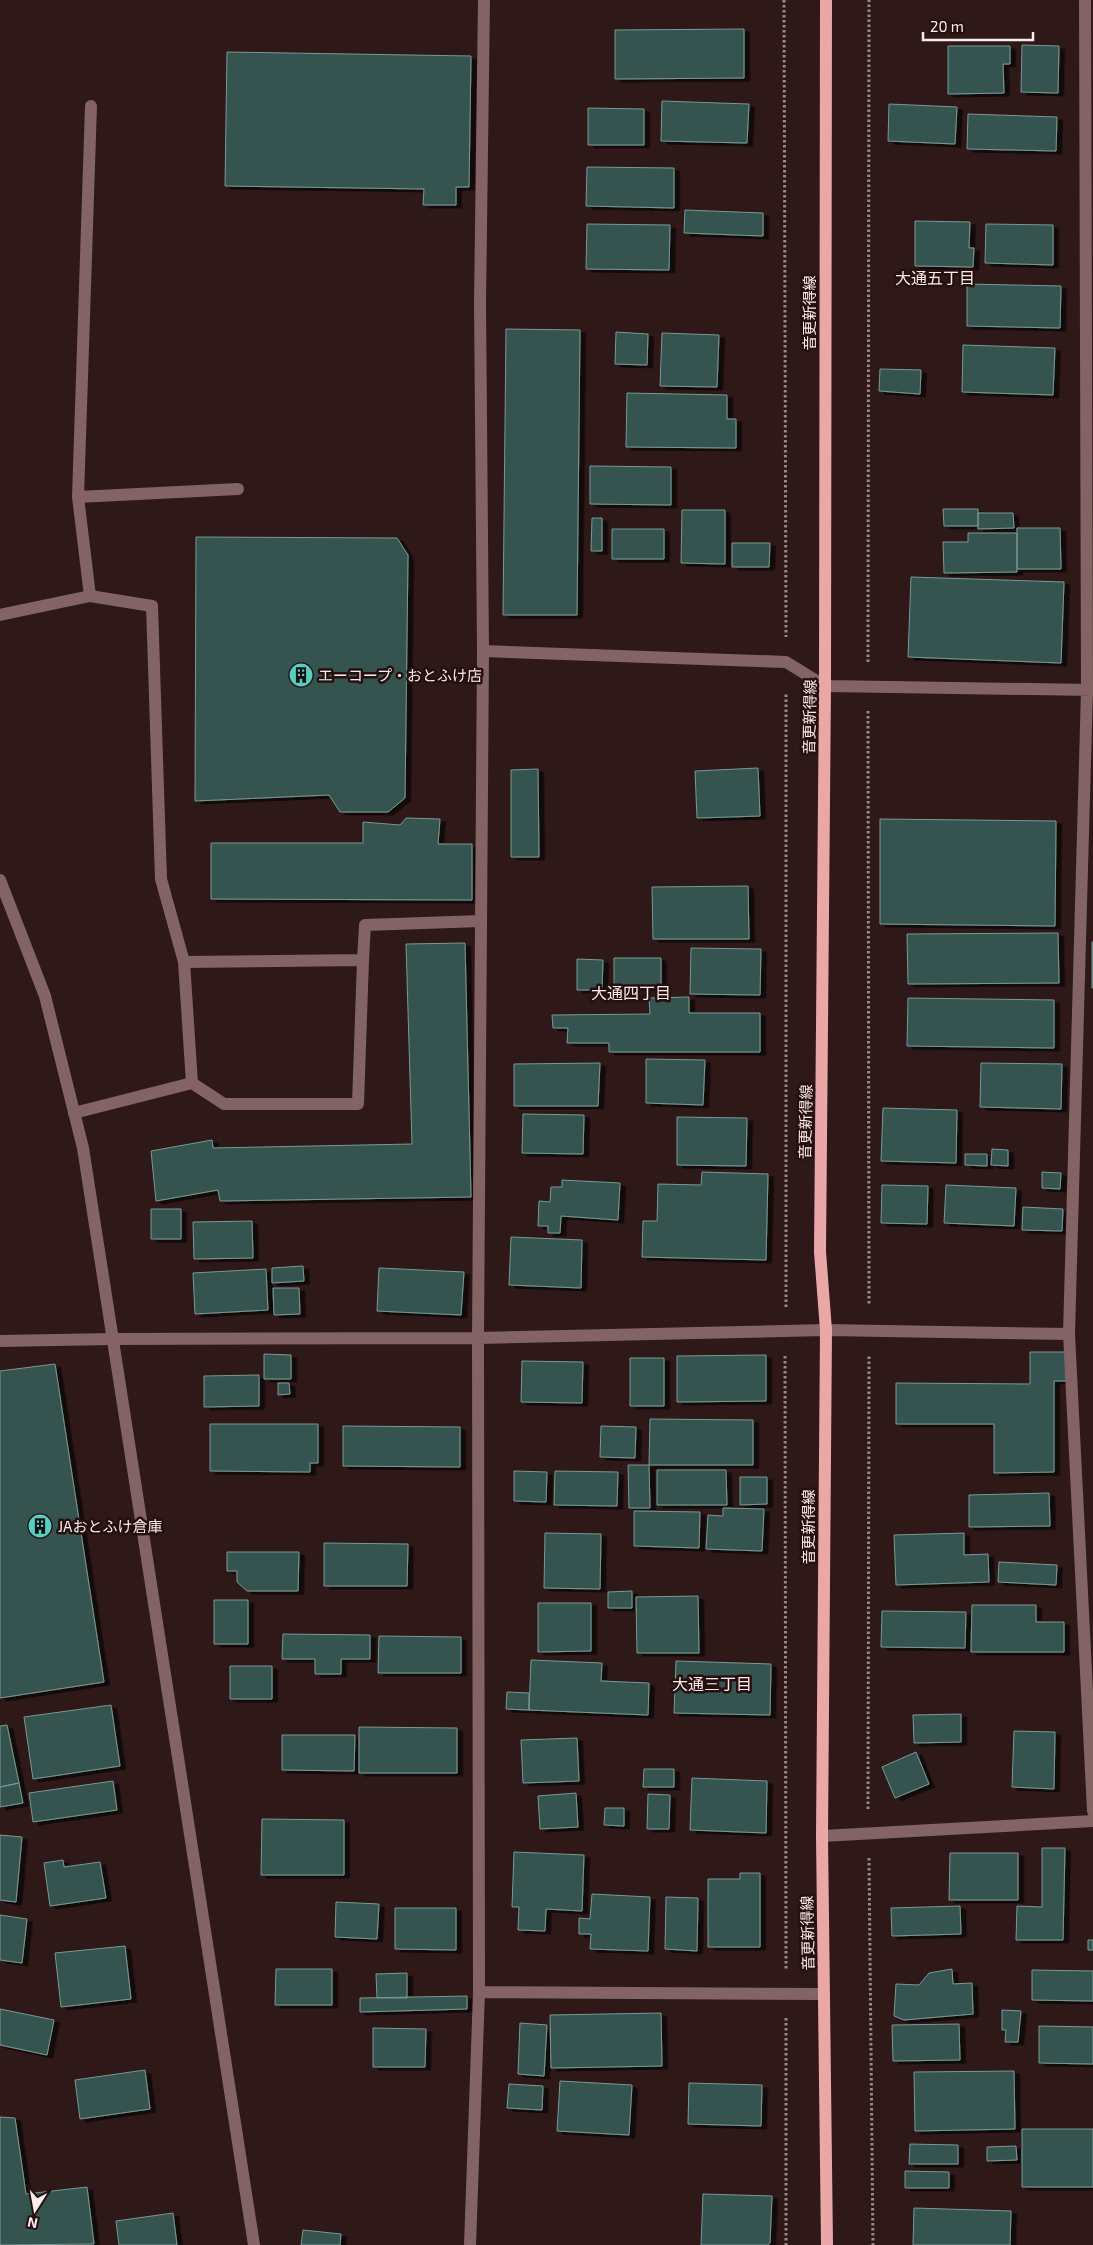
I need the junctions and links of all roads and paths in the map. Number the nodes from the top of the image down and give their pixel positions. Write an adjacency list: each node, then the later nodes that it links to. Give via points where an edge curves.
1 (484, 0): 12 (street, via 480,303)
2 (784, 0): 13 (path)
3 (826, 0): 14 (main road, 音更新得線)
4 (869, 0): 15 (path)
5 (1085, 0): 7 (street)
6 (91, 106): 9 (street)
7 (1090, 342): 16 (street)
8 (238, 490): 9 (street)
9 (78, 497): 10 (street)
10 (90, 596): 11 (street); 20 (street, via 152,606 161,879)
11 (0, 615)
12 (483, 651): 13 (street); 18 (street)
13 (786, 662): 14 (street); 24 (path)
14 (825, 686): 15 (street); 23 (main road, 音更新得線, via 820,1252)
15 (868, 687): 16 (street); 25 (path)
16 (1090, 690): 26 (street)
17 (0, 880): 22 (street, via 46,996)
18 (482, 921): 19 (street, via 365,925); 28 (street)
19 (362, 960): 20 (street); 21 (street, via 358,1104 224,1104)
20 (184, 962): 21 (street)
21 (192, 1083): 22 (street)
22 (74, 1113): 27 (street, via 83,1148)
23 (826, 1330): 24 (street); 25 (street); 33 (main road, 音更新得線)
24 (786, 1331): 28 (street); 35 (path)
25 (869, 1332): 26 (street); 32 (path)
26 (1069, 1334): 30 (street)
27 (112, 1338): 28 (street); 29 (street); 37 (street)
28 (478, 1338): 34 (street)
29 (0, 1341)
30 (1093, 1811)
31 (1093, 1820): 32 (street)
32 (869, 1833): 33 (street); 41 (path)
33 (822, 1836): 36 (main road, 音更新得線)
34 (479, 1992): 35 (street); 38 (street)
35 (786, 1993): 36 (street); 39 (path)
36 (824, 1994): 40 (main road, 音更新得線)
37 (254, 2245)
38 (470, 2245)
39 (786, 2245)
40 (827, 2245)
41 (873, 2245)

